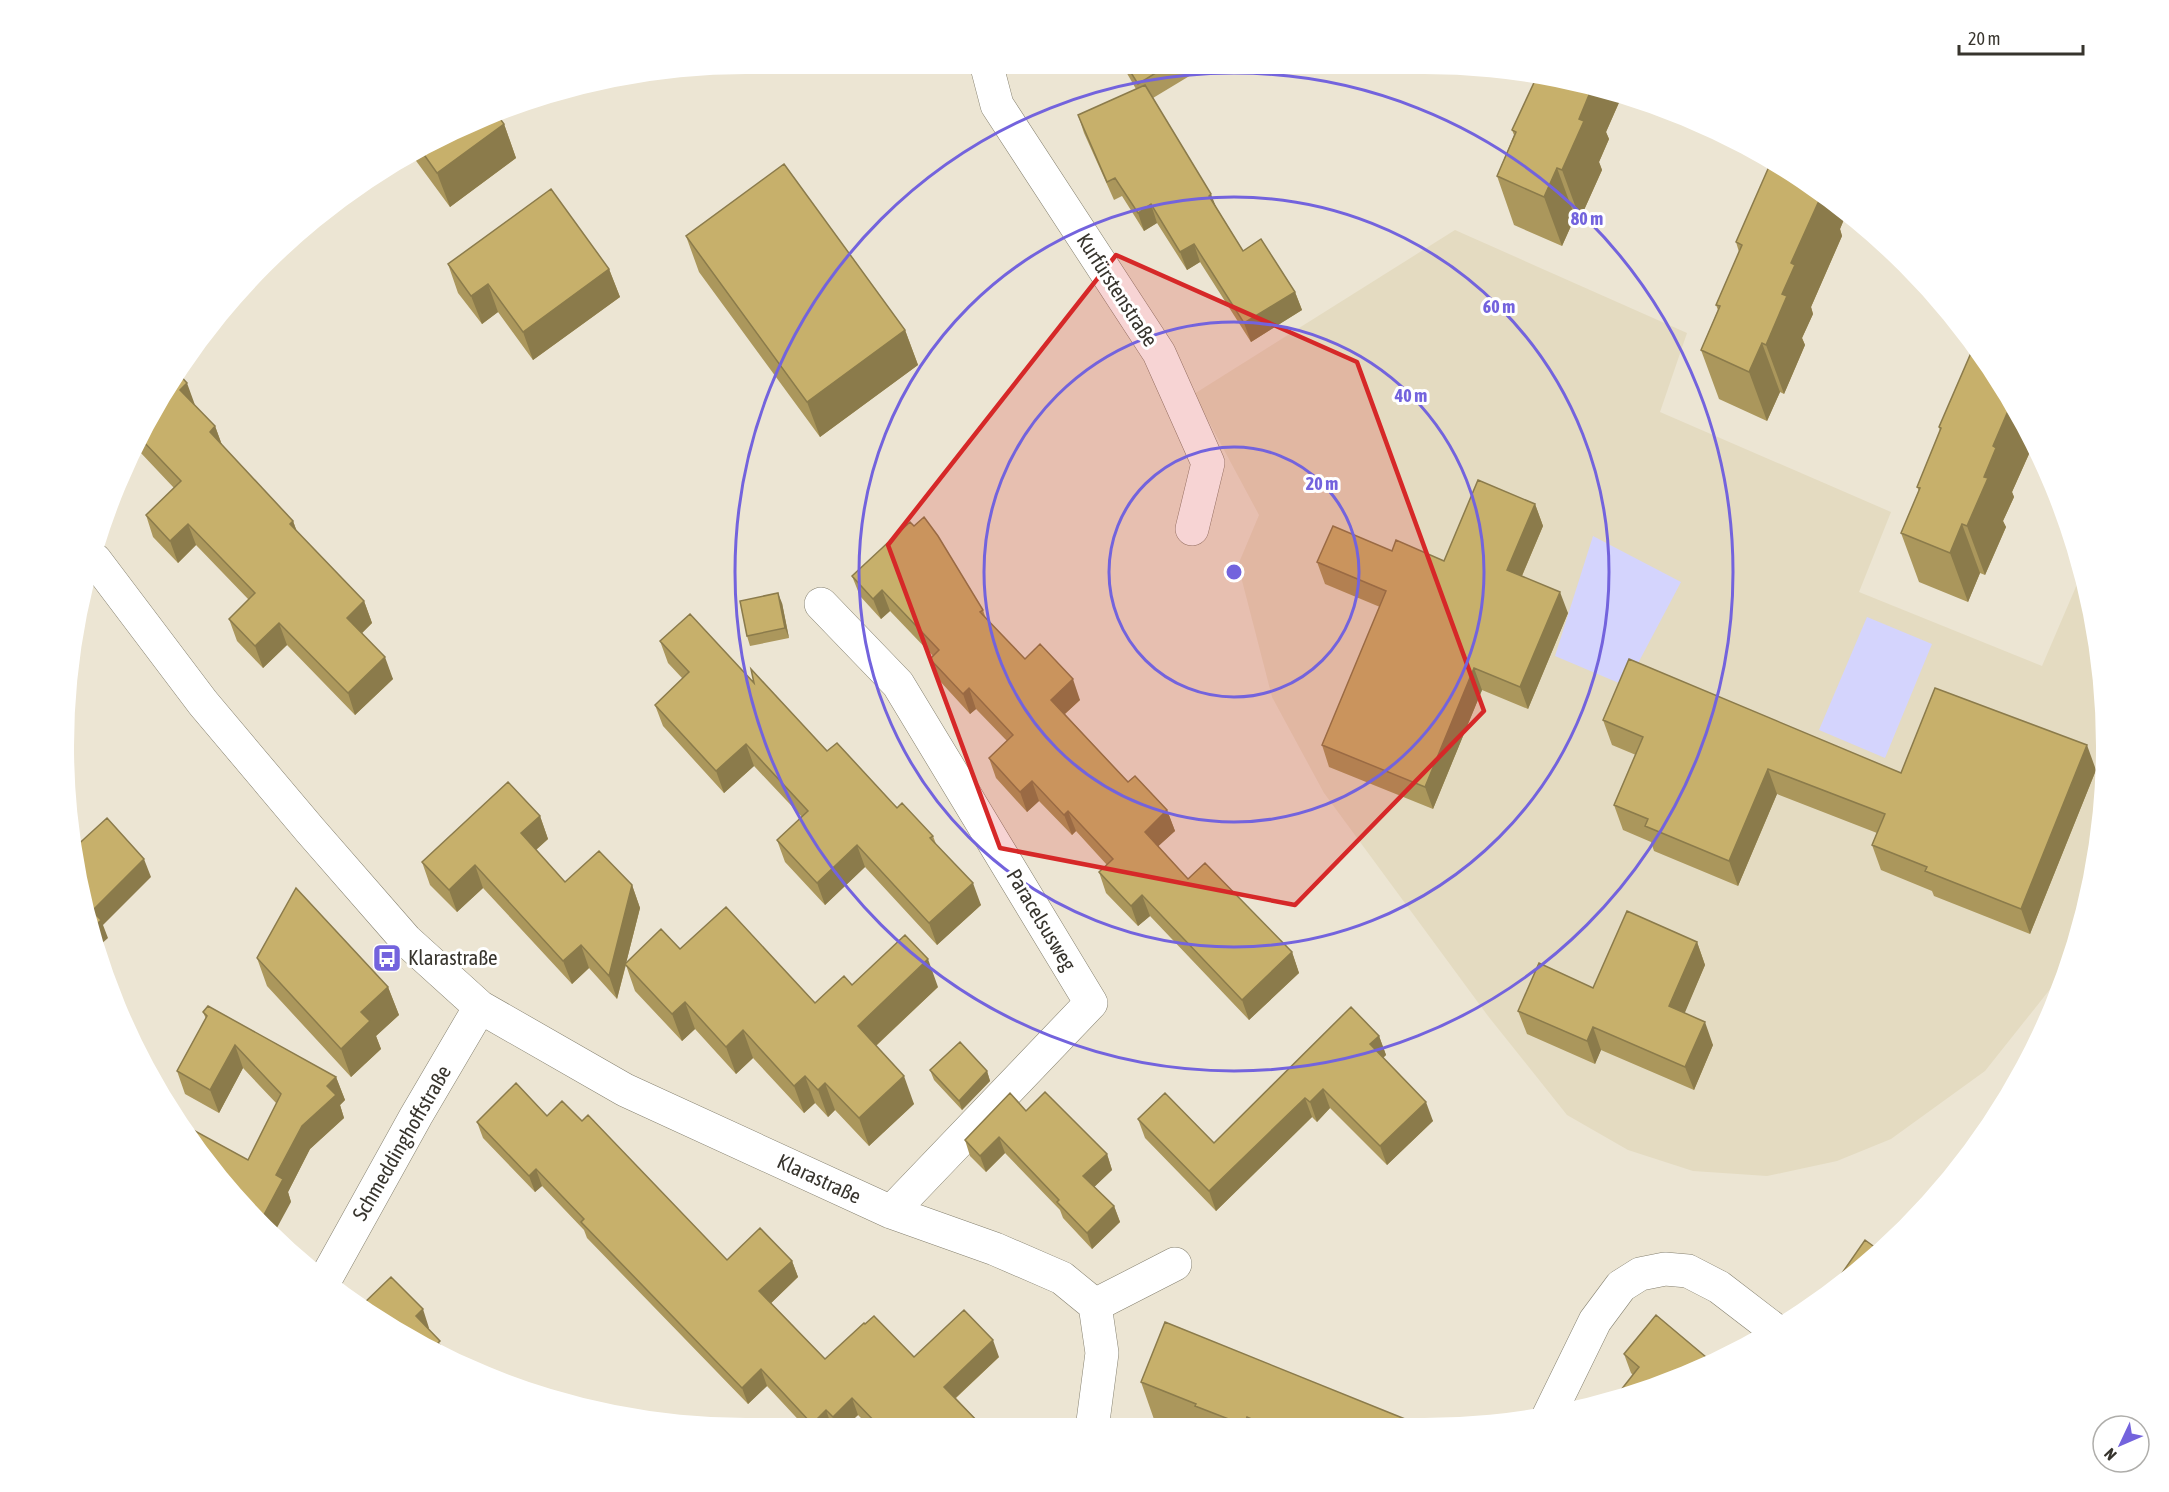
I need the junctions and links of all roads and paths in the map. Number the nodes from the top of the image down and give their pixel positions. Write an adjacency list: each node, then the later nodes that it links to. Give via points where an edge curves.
1 (989, 74): 2 (street, Kurfürstenstraße, via 997,105 1159,353 1208,463)
2 (1192, 529)
3 (98, 564): 5 (street, Klarastraße, via 203,703 310,830 406,940)
4 (821, 604): 6 (street, Paracelsusweg, via 898,684 1091,1003)
5 (480, 1007): 6 (street, Klarastraße, via 625,1090); 8 (street, Schmeddinghoffstraße)
6 (891, 1212): 9 (street, Klarastraße, via 1062,1278)
7 (1175, 1264): 9 (street)
8 (329, 1273)
9 (1095, 1305): 12 (street, via 1102,1353)
10 (1766, 1323): 11 (street, via 1719,1287 1688,1271 1665,1269 1640,1274 1621,1286 1595,1321)
11 (1553, 1406)
12 (1093, 1418)

